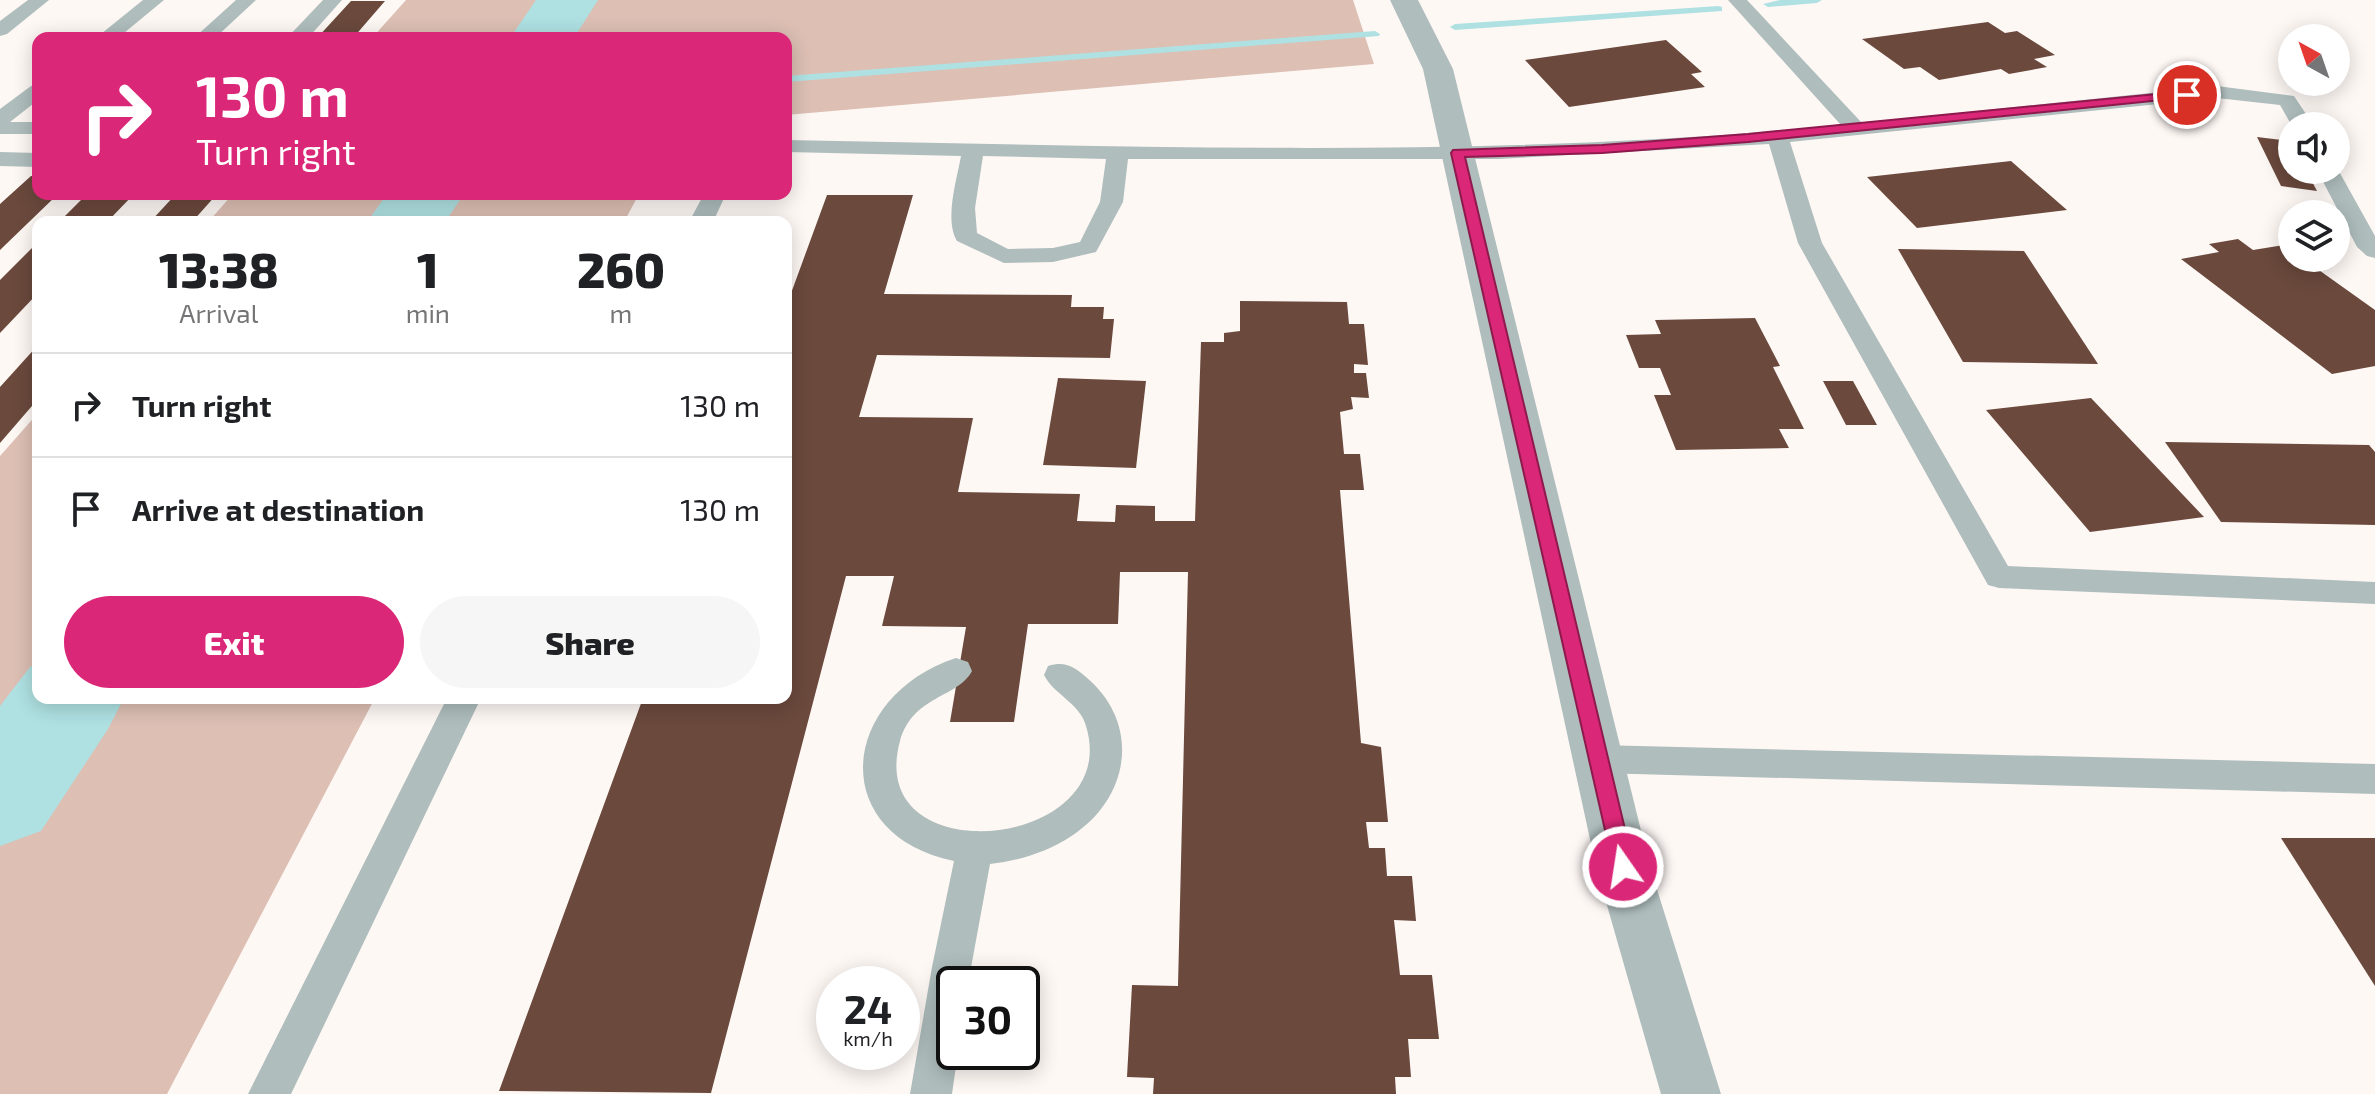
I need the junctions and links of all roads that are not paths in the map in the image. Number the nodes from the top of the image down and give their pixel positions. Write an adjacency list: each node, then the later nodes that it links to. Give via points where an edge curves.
1 (40, 0): 7 (lane)
2 (155, 0): 8 (lane)
3 (247, 0): 9 (lane)
4 (333, 0): 10 (lane)
5 (1404, 0): 21 (street, via 1438,69)
6 (1737, 0): 16 (lane)
7 (0, 30)
8 (114, 32)
9 (211, 32)
10 (303, 32)
11 (32, 95): 13 (lane)
12 (2294, 112): 16 (lane, via 2287,100 2217,92)
13 (0, 119)
14 (0, 128): 15 (lane)
15 (32, 128)
16 (1855, 128): 17 (lane)
17 (1777, 136): 21 (lane); 26 (lane, via 1810,243 1999,577)
18 (792, 146): 19 (lane)
19 (973, 149): 20 (lane); 20 (lane, via 965,236 1004,256 1053,255 1088,247 1108,217 1117,183)
20 (1117, 151): 21 (lane)
21 (1458, 153): 30 (street)
22 (0, 159): 23 (lane)
23 (32, 160)
24 (2335, 184): 25 (lane)
25 (2375, 251)
26 (2375, 593)
27 (956, 671): 32 (lane, via 926,686 900,708 884,735 878,764 884,793 900,818 928,838)
28 (1060, 675): 32 (lane, via 1087,695 1103,721 1108,752 1098,784 1076,814 1043,836 1003,848)
29 (461, 704): 33 (lane)
30 (1598, 759): 31 (lane); 35 (street, via 1623,867)
31 (2375, 779)
32 (975, 848): 34 (lane)
33 (269, 1094)
34 (931, 1094)
35 (1691, 1094)

